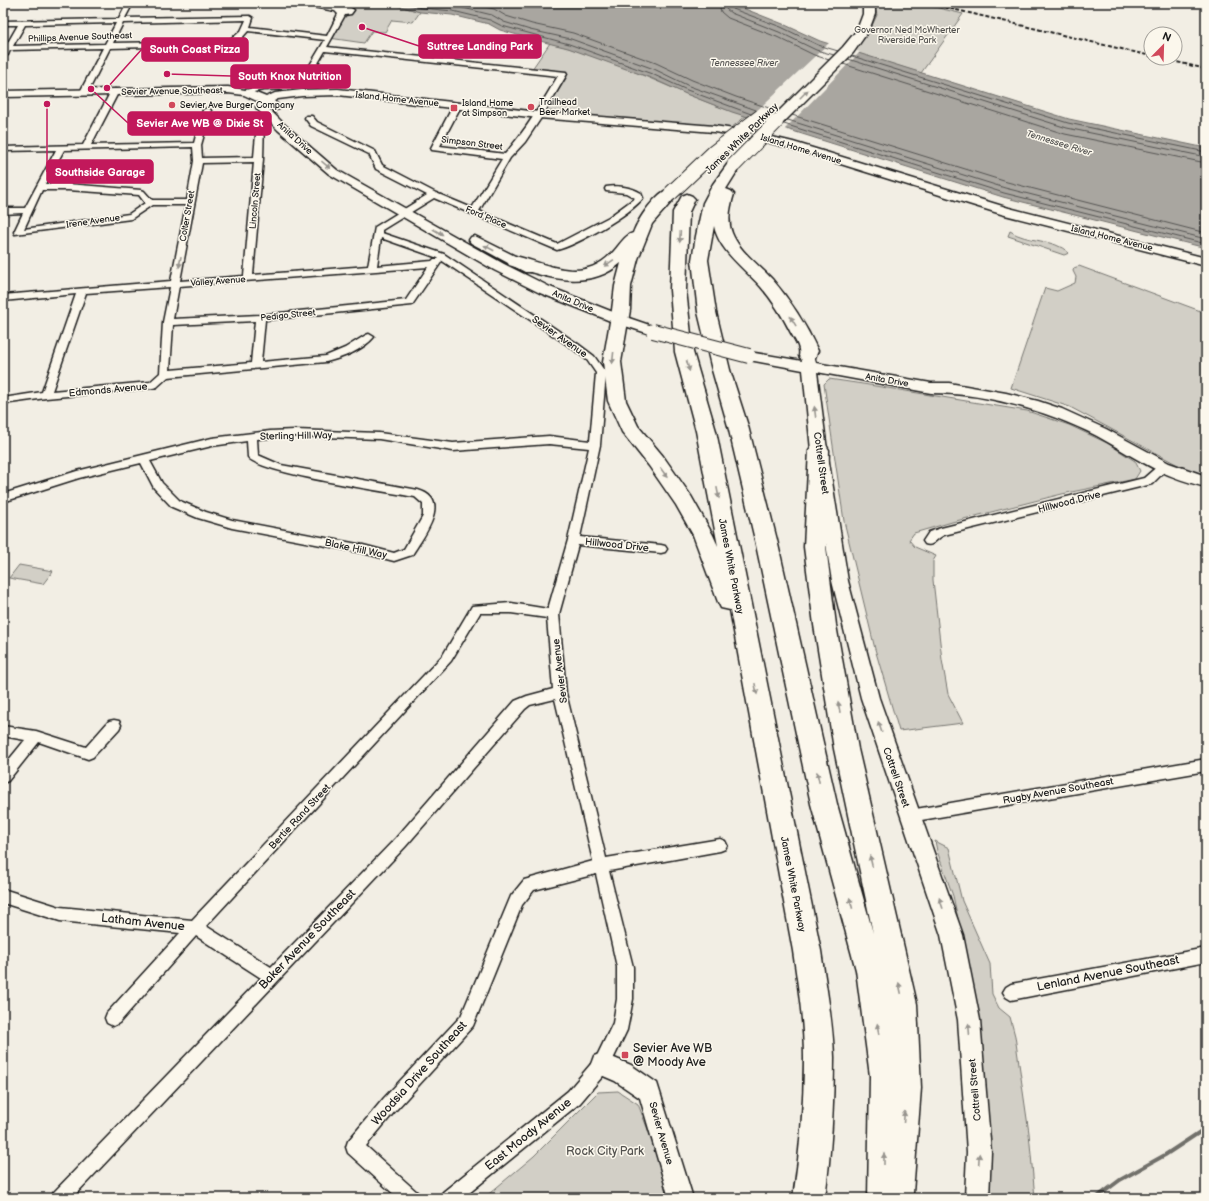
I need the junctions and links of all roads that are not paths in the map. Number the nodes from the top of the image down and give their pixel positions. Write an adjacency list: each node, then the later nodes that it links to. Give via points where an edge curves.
1 (130, 3): 5 (street)
2 (303, 3): 9 (street, via 341,12)
3 (856, 3): 18 (highway, James White Parkway, via 859,12 857,20 839,46)
4 (869, 3): 41 (highway, James White Parkway, one-way to 4, bridge, via 734,177 734,165 848,50 863,30 869,14)
5 (121, 20): 7 (street); 8 (street, via 250,18); 10 (street)
6 (3, 23): 7 (street)
7 (22, 23): 11 (street)
8 (247, 29): 9 (street); 10 (street, Phillips Avenue Southeast, via 231,43)
9 (329, 38): 12 (street)
10 (108, 44): 11 (street, Phillips Avenue Southeast); 14 (street)
11 (5, 48): 13 (street)
12 (323, 48): 16 (street, via 300,87 263,88); 23 (street, via 563,74)
13 (3, 55)
14 (84, 92): 15 (street, Sevier Avenue Southeast); 17 (street, Sevier Avenue Southeast)
15 (115, 92): 16 (street, Sevier Avenue Southeast); 29 (street)
16 (248, 92): 19 (street, Sevier Avenue Southeast)
17 (3, 94)
18 (783, 96)
19 (266, 100): 20 (street, Island Home Avenue, via 275,96 338,92); 24 (street, Anita Drive); 43 (street, Anita Drive, one-way to 43, via 261,106 282,128 333,172)
20 (457, 106): 23 (street, Island Home Avenue); 32 (street, Simpson Street, via 435,148)
21 (772, 106): 38 (highway, James White Parkway, bridge, via 714,162 696,184)
22 (207, 110): 28 (street, Colter Street)
23 (539, 115): 32 (street); 50 (street, Island Home Avenue, via 714,129 760,136 1005,210)
24 (287, 117)
25 (309, 118): 37 (street, Ford Place, via 314,124 372,153 379,167)
26 (262, 123): 33 (street, Lincoln Street)
27 (296, 126): 43 (street, Anita Drive, via 343,167)
28 (197, 145): 29 (street); 34 (street, Colter Street)
29 (86, 147): 30 (street)
30 (61, 148): 31 (street); 35 (street)
31 (3, 149)
32 (507, 157): 45 (street)
33 (259, 159): 34 (street); 52 (street, Lincoln Street)
34 (198, 161): 39 (street, Colter Street)
35 (39, 187): 40 (street, via 141,193); 42 (street)
36 (609, 189): 45 (street, Ford Place, via 634,192 638,198 594,229 557,247)
37 (433, 195): 43 (street); 45 (street, Ford Place)
38 (679, 196): 46 (highway, via 656,208); 76 (highway, James White Parkway, one-way to 76, via 681,212 678,290 684,352 706,431)
39 (190, 202): 40 (street, Irene Avenue); 53 (street, Colter Street, one-way to 53)
40 (150, 204): 42 (street, Irene Avenue, via 131,216 18,232)
41 (717, 204): 60 (highway, one-way to 41, via 809,351 793,319 762,277 727,239); 98 (highway, one-way to 41, via 884,1076 870,970 824,804 764,533 707,312 700,260 707,217)
42 (28, 210): 44 (street)
43 (408, 210): 47 (street, via 381,226); 49 (street, Anita Drive, one-way to 43); 56 (street, Anita Drive, one-way to 56, via 506,270 545,290)
44 (3, 211)
45 (474, 212)
46 (644, 224): 49 (highway, one-way to 49, via 611,263 594,272 577,276 558,275); 56 (highway, via 630,259 623,286)
47 (377, 234): 48 (street, Sevier Avenue); 51 (street)
48 (437, 260): 51 (street, Valley Avenue); 57 (street, Pedigo Street, via 409,302); 66 (street, Sevier Avenue, via 486,285 591,358 601,373)
49 (515, 261): 56 (street, Anita Drive)
50 (1206, 262)
51 (372, 269): 52 (street, Valley Avenue)
52 (248, 279): 53 (street, Valley Avenue)
53 (176, 284): 54 (street, Valley Avenue); 58 (street, Colter Street)
54 (82, 291): 55 (street, Valley Avenue); 63 (street)
55 (3, 298)
56 (620, 315): 60 (street, Anita Drive, bridge, via 697,343); 76 (highway, one-way to 76, via 612,362 617,401 629,428 680,495 703,535)
57 (260, 318): 58 (street, Pedigo Street); 61 (street)
58 (168, 322): 62 (street, Colter Street)
59 (369, 337): 61 (street, via 338,356 326,359)
60 (808, 361): 67 (street, Cottrell Street, one-way to 60); 69 (street, Anita Drive, via 931,388 949,388 1033,404 1101,432)
61 (256, 365): 62 (street)
62 (165, 374): 63 (street, Edmonds Avenue, via 153,385)
63 (46, 395): 64 (street, Edmonds Avenue)
64 (3, 401)
65 (252, 436): 66 (street, Sterling Hill Way, via 295,433 379,436 454,448 548,440); 68 (street, Sterling Hill Way, via 212,442); 68 (street, Blake Hill Way, via 253,457 259,461 280,468 418,494 429,503 429,516 408,552 394,557 232,524 202,515 176,504 158,485)
66 (595, 445): 72 (street, Sevier Avenue)
67 (819, 450): 83 (street, Cottrell Street, one-way to 67, via 870,698 842,588); 99 (highway, one-way to 67, via 906,1088 903,1004 846,749 825,625 815,547)
68 (144, 459): 71 (street, Sterling Hill Way, via 77,475)
69 (1164, 467): 70 (street); 73 (street, Hillwood Drive, via 1148,481 941,532 933,535)
70 (1206, 482)
71 (3, 498)
72 (574, 540): 74 (street, Hillwood Drive); 75 (street, Sevier Avenue)
73 (929, 542)
74 (661, 549)
75 (554, 614): 77 (street, Sevier Avenue); 87 (street, Bertie Rand Street, via 510,608 476,608 447,658)
76 (750, 655): 97 (highway, James White Parkway, one-way to 97, via 814,997 819,1058 814,1161)
77 (560, 693): 85 (street, Sevier Avenue); 89 (street, Baker Avenue Southeast, via 520,705 398,845)
78 (114, 725): 80 (street, via 88,753)
79 (3, 731): 80 (street)
80 (36, 736): 82 (street)
81 (1206, 765): 83 (street, Rugby Avenue Southeast)
82 (3, 777)
83 (910, 816): 100 (street, Cottrell Street, one-way to 83, via 979,1152 969,1020 952,935)
84 (720, 845): 85 (street)
85 (600, 866): 92 (street, Sevier Avenue, via 626,967 621,1024); 94 (street, Woodsia Drive Southeast, via 529,885 521,893 467,1021 354,1147)
86 (3, 896): 87 (street, Latham Avenue, via 60,914)
87 (195, 927): 89 (street, Latham Avenue); 91 (street, Bertie Rand Street)
88 (1206, 955): 90 (street, Lenland Avenue Southeast)
89 (272, 976): 93 (street, Baker Avenue Southeast)
90 (1010, 992)
91 (113, 1018)
92 (602, 1064): 95 (street, East Moody Avenue, via 574,1097); 96 (street, Sevier Avenue, via 623,1073 649,1091)
93 (60, 1198)
94 (411, 1198)
95 (449, 1198)
96 (681, 1198)
97 (809, 1198)
98 (884, 1198)
99 (896, 1198)
100 (977, 1198)

